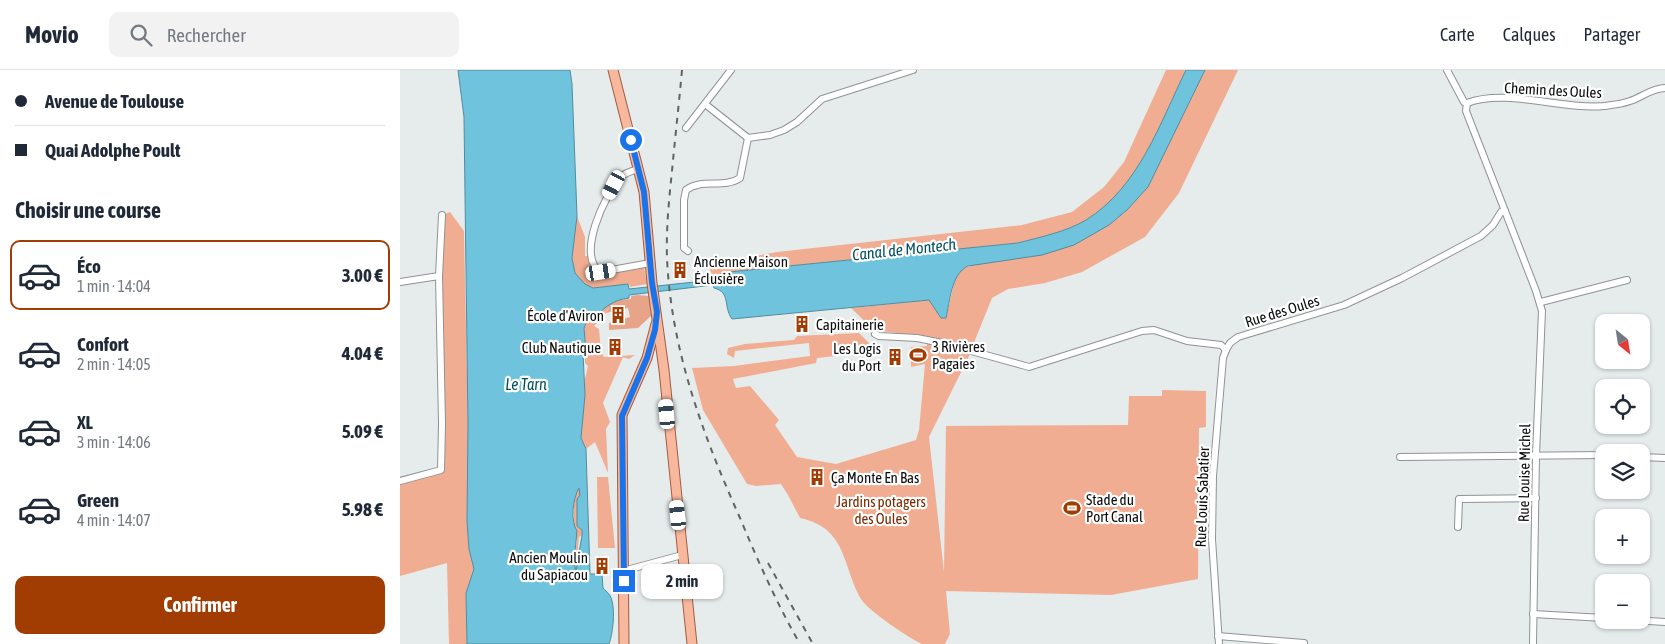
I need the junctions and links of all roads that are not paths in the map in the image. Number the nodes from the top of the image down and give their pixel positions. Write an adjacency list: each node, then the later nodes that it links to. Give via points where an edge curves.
1 (613, 70): 10 (main road)
2 (731, 70): 7 (street)
3 (913, 70): 9 (street, via 822,99 784,130)
4 (1447, 70): 6 (street)
5 (1665, 88): 6 (street, Chemin des Oules, via 1657,88 1629,102 1603,106 1507,99)
6 (1467, 103): 11 (street, via 1466,111)
7 (705, 104): 8 (street); 9 (street)
8 (686, 128)
9 (748, 138): 13 (street, via 740,178 729,183 693,185 686,190 684,248)
10 (638, 169): 14 (main road, via 644,192); 14 (street, via 629,171 614,185 600,211 592,238 592,260 596,270 601,272)
11 (1504, 210): 18 (street, Rue Louise Michel); 21 (street, Rue des Oules, via 1481,236 1402,278 1344,305 1238,337)
12 (442, 215): 15 (street)
13 (688, 251)
14 (650, 263): 19 (main road)
15 (439, 276): 17 (street); 29 (street, via 441,470)
16 (1627, 280): 18 (street)
17 (400, 282)
18 (1541, 302): 24 (street, Rue Louise Michel)
19 (657, 312): 22 (main road, via 655,330); 23 (main road)
20 (875, 334): 21 (street, via 942,343 1024,367 1142,331 1154,330 1187,341 1221,345)
21 (1226, 350): 38 (street, Rue Louis Sabatier, via 1213,476 1212,539)
22 (644, 362): 23 (main road, via 651,357 660,360); 33 (main road, via 622,416)
23 (664, 370): 32 (main road)
24 (1536, 455): 25 (street); 26 (street); 30 (street, Rue Louise Michel)
25 (1595, 455)
26 (1400, 457)
27 (1650, 457): 28 (street)
28 (1665, 458)
29 (400, 481)
30 (1536, 498): 31 (street, via 1459,499); 34 (street, Rue Louise Michel)
31 (1458, 527)
32 (682, 555): 33 (street); 41 (main road)
33 (624, 571): 40 (main road)
34 (1533, 614): 35 (street); 43 (street, Rue Louise Michel)
35 (1595, 617)
36 (1650, 621): 37 (street)
37 (1665, 622)
38 (1218, 636): 39 (street); 42 (street, Rue Louis Sabatier)
39 (1304, 643)
40 (624, 644)
41 (692, 644)
42 (1218, 644)
43 (1533, 644)

